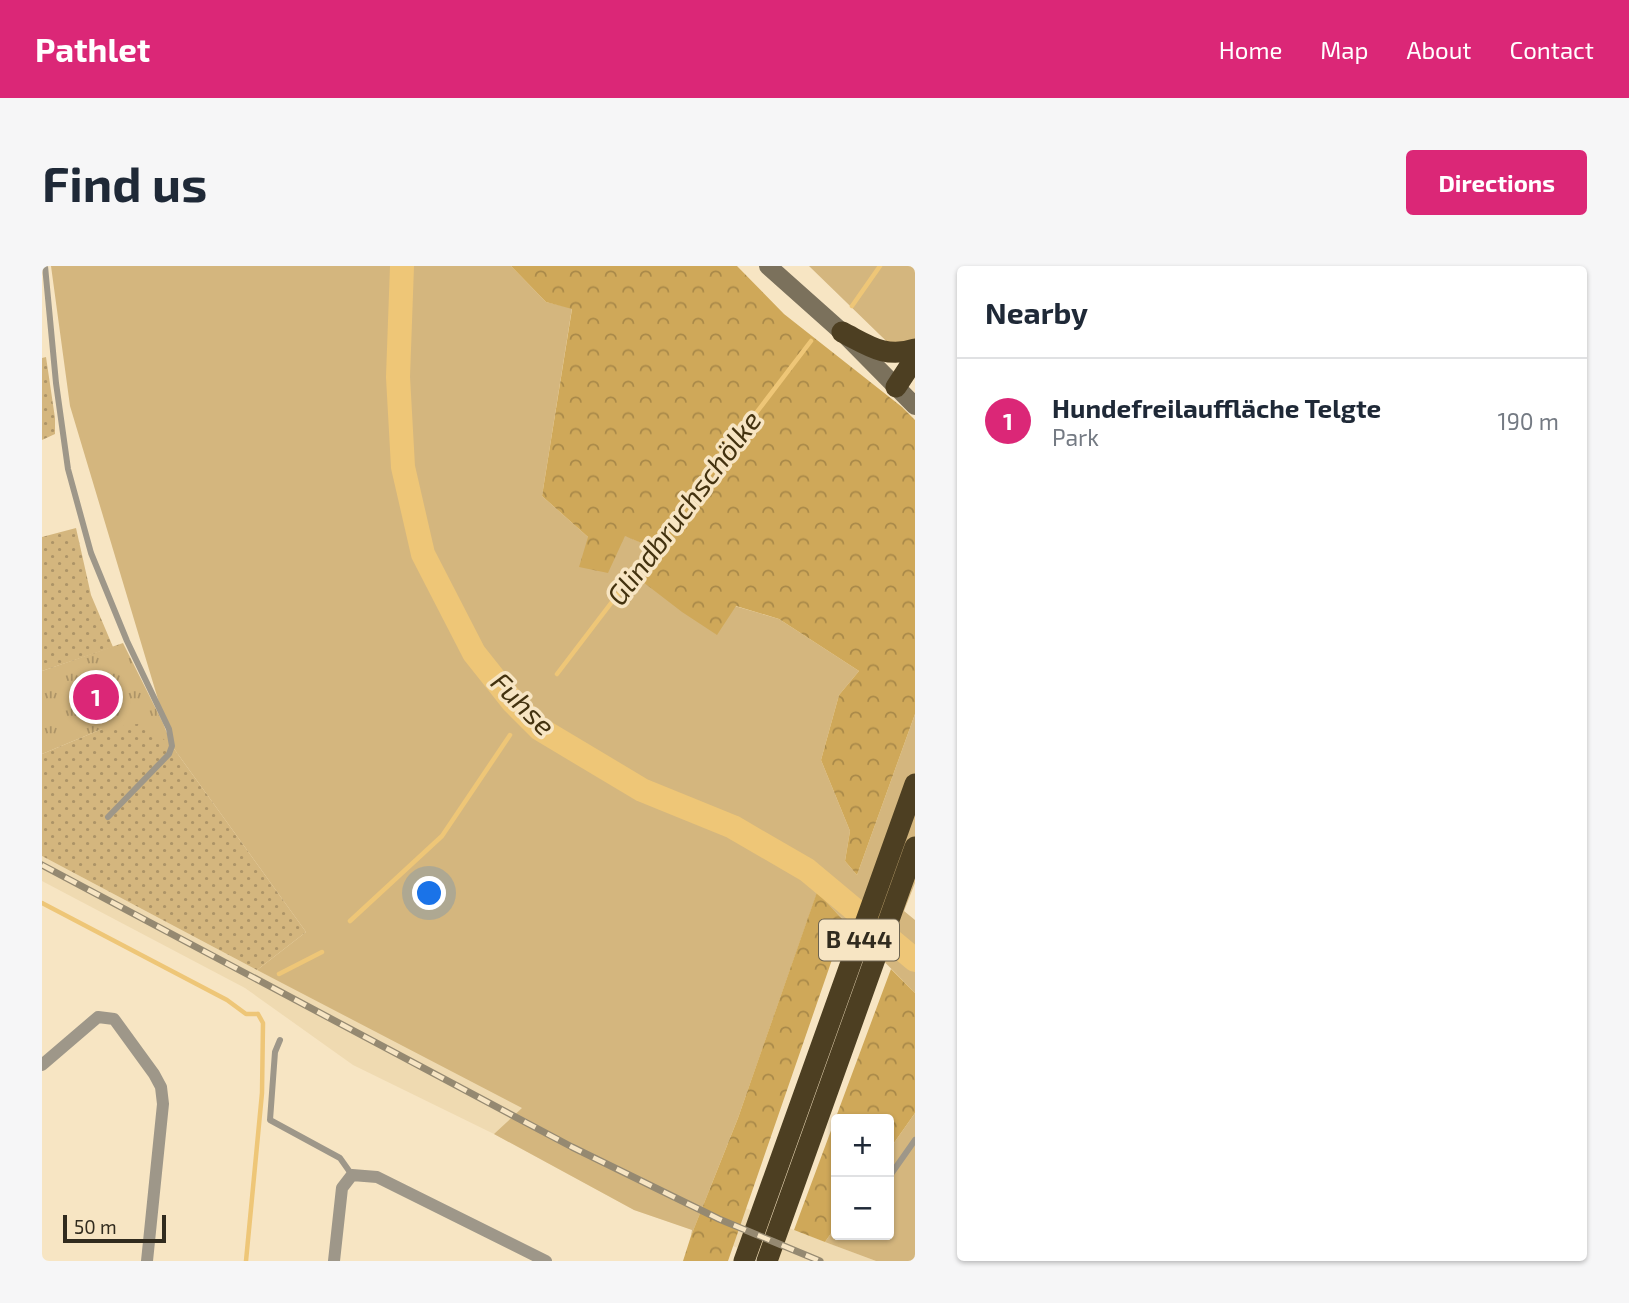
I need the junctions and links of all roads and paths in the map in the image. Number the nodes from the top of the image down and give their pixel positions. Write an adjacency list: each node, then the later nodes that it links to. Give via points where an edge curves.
1 (45, 266): 9 (lane, via 68,469 91,553 169,729 172,746)
2 (768, 266): 3 (main road)
3 (842, 331): 4 (highway, via 876,350 897,353); 6 (main road)
4 (915, 349)
5 (915, 358): 6 (highway)
6 (906, 384): 7 (main road)
7 (915, 406)
8 (915, 784): 19 (highway, B 444)
9 (108, 817)
10 (915, 847): 20 (highway, B 444)
11 (280, 1040): 15 (lane, via 270,1120 340,1158)
12 (42, 1065): 16 (street, via 98,1017 114,1019 154,1074 163,1104)
13 (915, 1140): 14 (lane)
14 (894, 1170)
15 (352, 1175): 17 (street, via 342,1188); 18 (street, via 377,1177)
16 (147, 1261)
17 (334, 1261)
18 (546, 1261)
19 (744, 1261)
20 (767, 1261)

